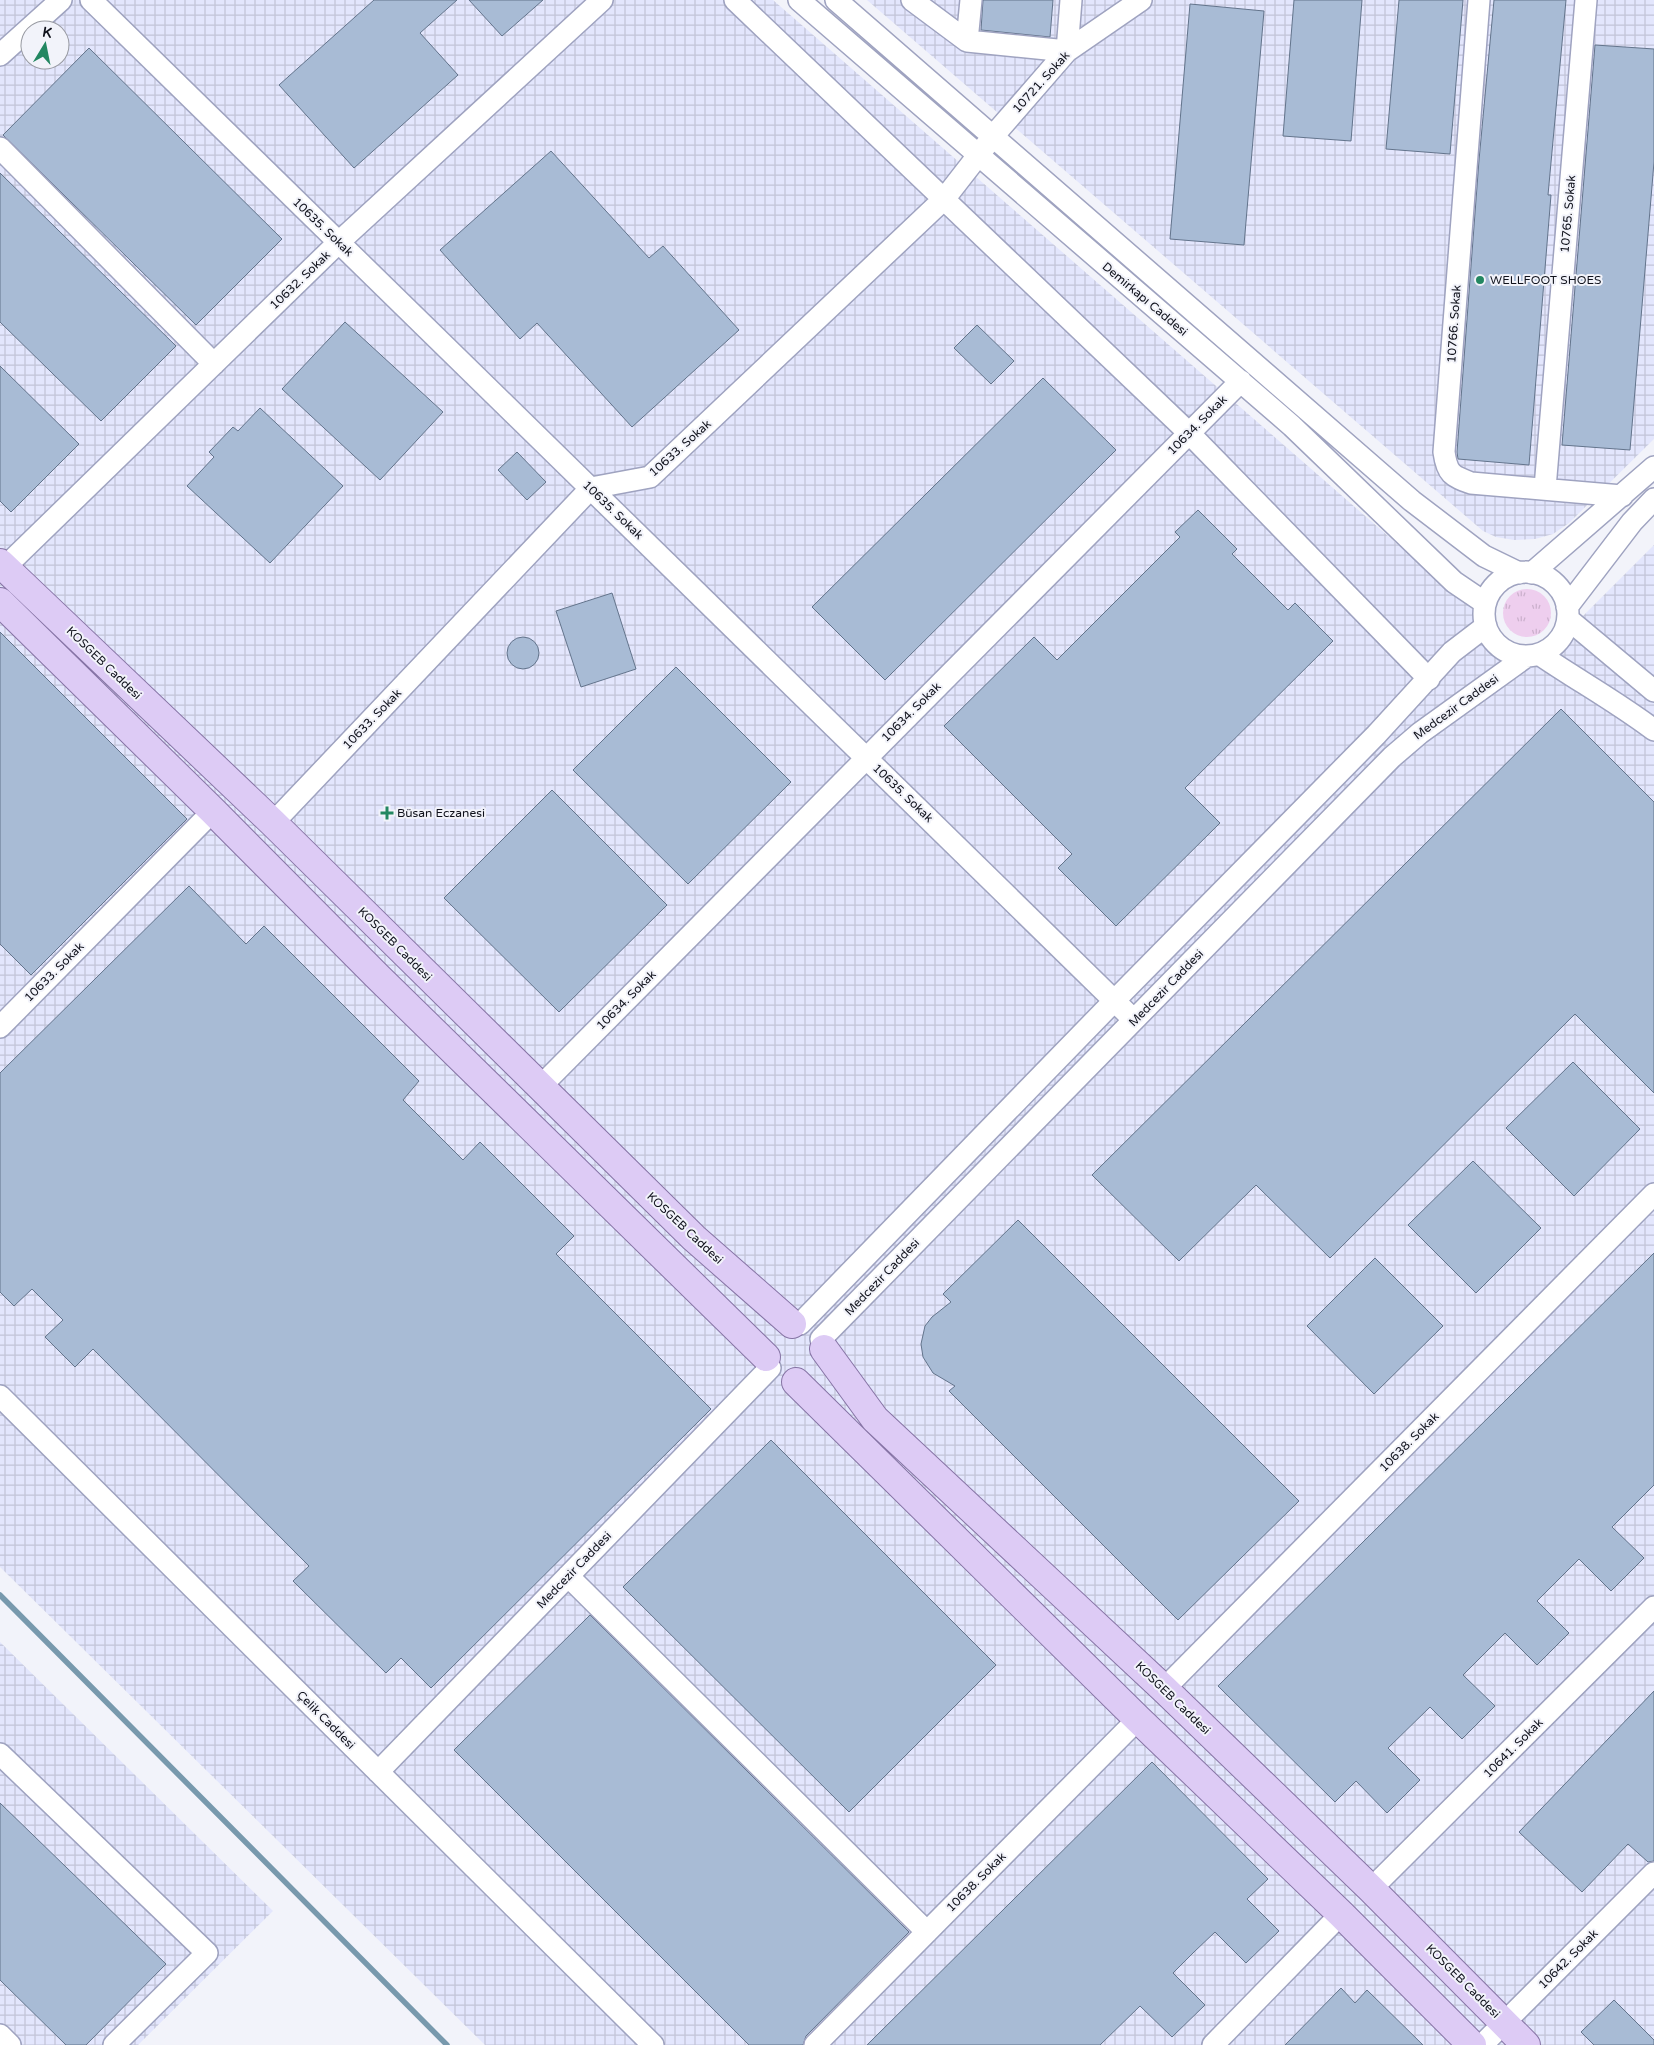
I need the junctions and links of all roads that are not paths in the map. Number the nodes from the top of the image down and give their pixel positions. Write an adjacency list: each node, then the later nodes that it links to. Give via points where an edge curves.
1 (61, 0): 15 (street)
2 (91, 0): 20 (street, 10635. Sokak)
3 (602, 0): 20 (street, 10632. Sokak)
4 (735, 0): 19 (street)
5 (799, 0): 18 (street, Demirkapı Caddesi)
6 (836, 0): 16 (street, Demirkapı Caddesi)
7 (912, 0): 13 (street)
8 (971, 0): 13 (street)
9 (1071, 0): 14 (street)
10 (1141, 0): 14 (street, 10721. Sokak)
11 (1479, 0): 26 (street, 10766. Sokak, via 1444,452 1446,467 1454,477 1471,482)
12 (1586, 0): 26 (street, 10765. Sokak)
13 (967, 41): 14 (street)
14 (1067, 51): 16 (street, 10721. Sokak)
15 (0, 55)
16 (994, 135): 18 (street, 10633. Sokak); 30 (street, Demirkapı Caddesi, via 1412,501 1484,556)
17 (0, 148): 21 (street)
18 (979, 155): 19 (street, 10633. Sokak); 22 (street, Demirkapı Caddesi)
19 (945, 198): 23 (street); 25 (street, 10633. Sokak, via 650,477)
20 (339, 242): 21 (street, 10632. Sokak); 25 (street, 10635. Sokak)
21 (214, 364): 29 (street, 10632. Sokak)
22 (1240, 380): 23 (street, 10634. Sokak); 32 (street, Demirkapı Caddesi, via 1454,582)
23 (1189, 433): 36 (street); 39 (street, 10634. Sokak)
24 (1654, 467): 27 (street)
25 (591, 488): 39 (street, 10635. Sokak); 41 (street, 10633. Sokak)
26 (1545, 488): 27 (street, 10766. Sokak)
27 (1622, 496): 30 (street)
28 (1654, 499): 33 (street, via 1632,522)
29 (2, 566): 41 (main road, KOSGEB Caddesi)
30 (1526, 573): 32 (street, via 1508,576 1498,583); 33 (street, via 1545,577 1555,584 1563,595)
31 (0, 602): 40 (main road)
32 (1486, 604): 34 (street)
33 (1568, 613): 35 (street, via 1565,630 1559,640 1550,649); 37 (street)
34 (1486, 626): 35 (street, via 1490,636 1505,650 1516,655); 36 (street, Medcezir Caddesi, via 1452,652)
35 (1533, 655): 38 (street, via 1596,689); 44 (street, Medcezir Caddesi, via 1420,733 1392,757)
36 (1429, 679): 42 (street, Medcezir Caddesi)
37 (1654, 691)
38 (1654, 730)
39 (866, 758): 42 (street, 10635. Sokak); 45 (street, 10634. Sokak)
40 (213, 811): 43 (street, 10633. Sokak); 48 (main road)
41 (273, 823): 45 (main road, KOSGEB Caddesi)
42 (1115, 1000): 44 (street, 10635. Sokak); 47 (street, Medcezir Caddesi)
43 (4, 1014)
44 (1134, 1020): 47 (street, Medcezir Caddesi)
45 (540, 1087): 47 (main road, KOSGEB Caddesi, via 694,1238)
46 (1654, 1194): 53 (street, 10638. Sokak)
47 (809, 1334): 48 (main road, via 783,1326 769,1339); 49 (main road, via 824,1359 814,1375); 53 (main road, KOSGEB Caddesi, via 875,1419)
48 (768, 1362): 49 (main road, via 781,1378); 51 (street, Medcezir Caddesi)
49 (796, 1382): 54 (main road)
50 (0, 1396): 56 (street, Çelik Caddesi)
51 (568, 1576): 56 (street, Medcezir Caddesi); 60 (street)
52 (1654, 1607): 58 (street, 10641. Sokak)
53 (1164, 1689): 58 (main road, KOSGEB Caddesi)
54 (1138, 1719): 59 (main road); 60 (street, 10638. Sokak)
55 (0, 1754): 64 (street, via 208,1953)
56 (378, 1772): 65 (street, Çelik Caddesi)
57 (1654, 1873): 61 (street, 10642. Sokak)
58 (1372, 1889): 61 (main road, KOSGEB Caddesi)
59 (1341, 1914): 67 (street); 68 (main road)
60 (927, 1932): 66 (street, 10638. Sokak)
61 (1504, 2023): 69 (street, 10642. Sokak); 70 (main road, KOSGEB Caddesi)
62 (0, 2035): 63 (street)
63 (10, 2045)
64 (114, 2045)
65 (653, 2045)
66 (815, 2045)
67 (1213, 2045)
68 (1472, 2045)
69 (1482, 2045)
70 (1526, 2045)

